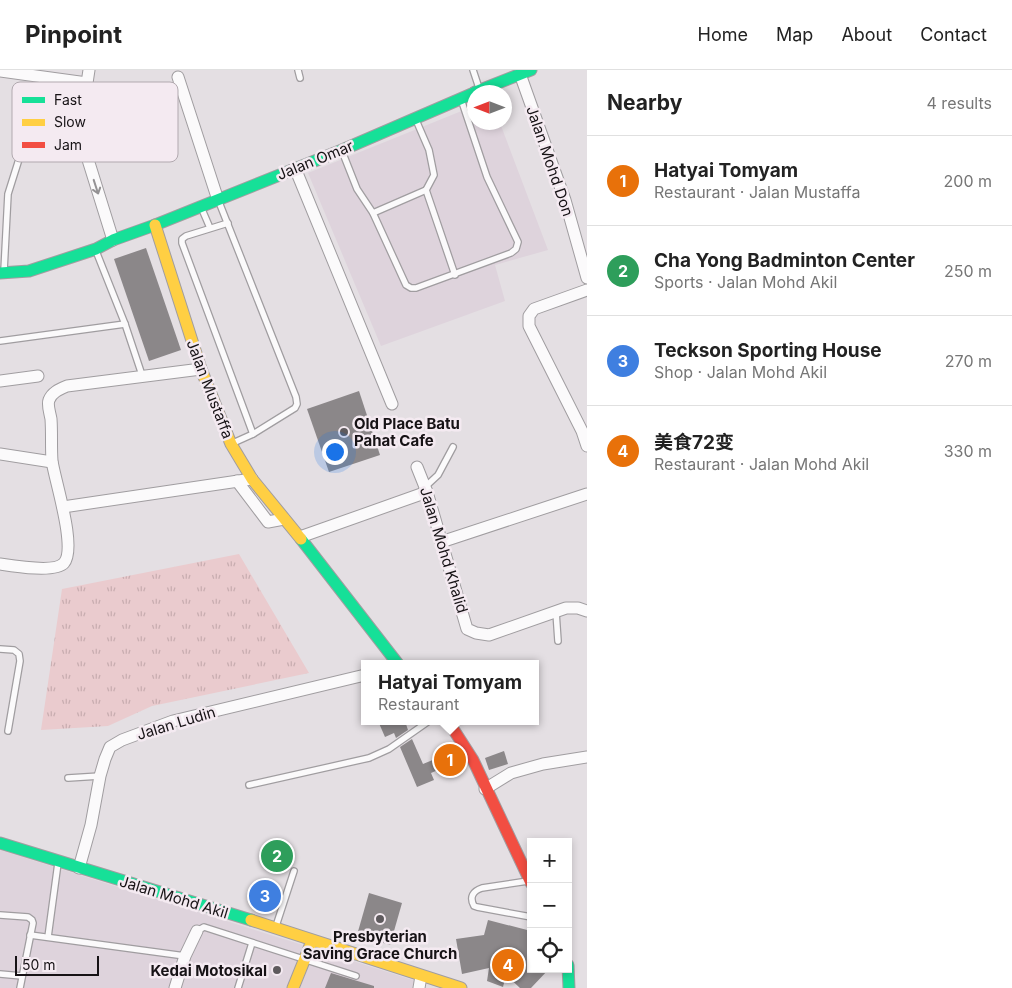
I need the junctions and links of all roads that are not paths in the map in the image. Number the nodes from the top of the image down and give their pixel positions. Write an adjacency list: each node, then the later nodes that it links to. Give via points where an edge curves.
1 (298, 70): 6 (lane)
2 (473, 70): 8 (lane)
3 (0, 71): 7 (street)
4 (526, 72): 9 (street, Jalan Omar); 28 (street, Jalan Mohd Don)
5 (178, 77): 18 (street)
6 (300, 78)
7 (80, 82)
8 (476, 85)
9 (494, 85)
10 (467, 96): 11 (street, Jalan Omar)
11 (461, 99): 12 (street, Jalan Omar); 27 (lane, via 487,177 518,242 511,253)
12 (416, 118): 13 (street, Jalan Omar); 17 (lane, via 429,150 434,175)
13 (342, 150): 16 (street, Jalan Omar); 20 (lane, via 357,189)
14 (18, 162): 26 (lane, via 8,194)
15 (89, 162): 24 (street, one-way to 24)
16 (295, 168): 18 (street, Jalan Omar); 36 (street)
17 (426, 190): 20 (lane); 27 (lane)
18 (218, 200): 19 (street, Jalan Omar); 21 (lane)
19 (201, 207): 22 (street, Jalan Omar); 23 (lane)
20 (373, 213): 27 (lane, via 406,285 416,288)
21 (228, 223): 23 (lane); 38 (lane, via 297,404)
22 (155, 225): 24 (street); 32 (street, Jalan Mustaffa)
23 (210, 228): 38 (lane, via 186,236 182,243)
24 (113, 240): 25 (street)
25 (96, 249): 26 (street, via 30,271); 30 (lane)
26 (2, 273)
27 (456, 275)
28 (587, 278)
29 (587, 290): 37 (street, via 534,309 529,316 529,326)
30 (125, 324): 31 (lane); 33 (lane)
31 (0, 341)
32 (201, 369): 33 (street); 39 (street, Jalan Mustaffa)
33 (142, 375): 43 (street, via 67,386 54,392 48,401)
34 (38, 376): 35 (street)
35 (0, 381)
36 (392, 404)
37 (584, 430): 40 (street)
38 (253, 434): 39 (lane)
39 (231, 444): 45 (street, Jalan Mustaffa)
40 (587, 446)
41 (452, 447): 47 (lane, via 438,475)
42 (0, 454): 43 (street)
43 (52, 462): 49 (street)
44 (417, 467): 47 (street, Jalan Mohd Khalid)
45 (252, 479): 46 (street); 50 (street, Jalan Mustaffa)
46 (238, 481): 49 (street); 50 (street, via 268,522)
47 (426, 490): 51 (street); 52 (street, Jalan Mohd Khalid)
48 (587, 494): 52 (street)
49 (63, 508): 53 (street, via 68,546 64,564 55,567)
50 (284, 519): 51 (street, Jalan Mustaffa)
51 (300, 536): 58 (street, Jalan Mustaffa)
52 (442, 542): 55 (street, Jalan Mohd Khalid, via 467,629 489,635)
53 (0, 564)
54 (587, 611): 55 (street, Jalan Mohd Khalid, via 566,608)
55 (556, 612): 56 (lane)
56 (558, 641)
57 (0, 649): 62 (lane, via 14,650 20,661)
58 (395, 660)
59 (361, 676): 64 (street, Jalan Ludin, via 157,726 110,747)
60 (423, 725): 66 (lane, via 370,758)
61 (451, 725): 67 (street, via 473,760)
62 (8, 731)
63 (587, 756): 67 (street, via 511,773)
64 (100, 776): 65 (lane); 70 (street, Jalan Ludin)
65 (68, 778)
66 (249, 785)
67 (486, 789): 72 (street)
68 (0, 843): 69 (street, Jalan Mohd Akil)
69 (58, 861): 70 (street, Jalan Mohd Akil); 79 (lane)
70 (79, 868): 76 (street, Jalan Mohd Akil)
71 (294, 871): 76 (lane)
72 (527, 876)
73 (527, 882): 75 (lane, via 482,888 475,891 472,899 477,907)
74 (0, 915): 78 (lane, via 28,917 33,924)
75 (527, 916)
76 (276, 928): 80 (street, Jalan Mohd Akil)
77 (197, 932): 81 (lane, via 204,927); 82 (street)
78 (30, 935): 79 (lane); 86 (lane)
79 (48, 937): 82 (lane)
80 (312, 940): 83 (street); 88 (street, Jalan Mohd Akil)
81 (252, 942): 83 (lane); 91 (lane)
82 (185, 956): 90 (street)
83 (304, 960): 87 (lane); 92 (street)
84 (569, 973): 95 (street)
85 (0, 974): 86 (lane)
86 (22, 976): 89 (lane)
87 (356, 976)
88 (421, 976): 93 (street); 94 (street, Jalan Mohd Akil)
89 (20, 988)
90 (174, 988)
91 (238, 988)
92 (294, 988)
93 (419, 988)
94 (461, 988)
95 (570, 988)

